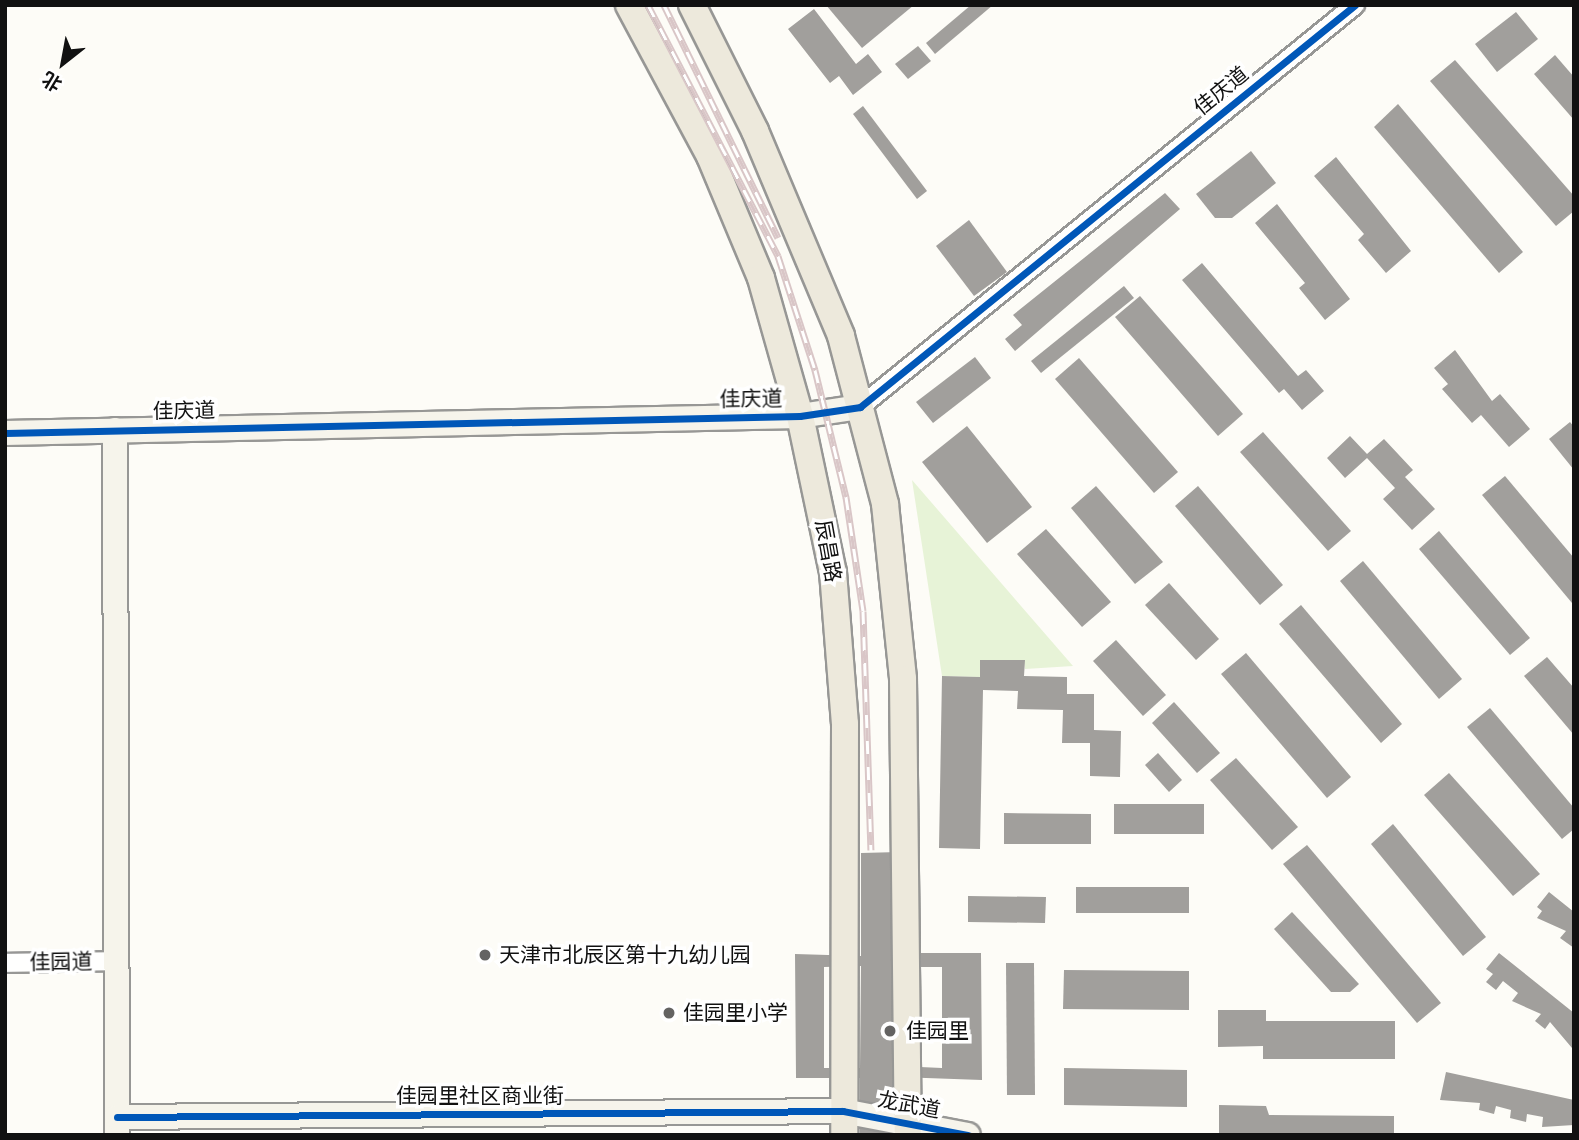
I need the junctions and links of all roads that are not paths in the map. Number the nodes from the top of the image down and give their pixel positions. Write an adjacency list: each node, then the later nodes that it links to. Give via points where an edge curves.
1 (629, 5): 5 (main road, 辰昌路, via 737,218)
2 (692, 5): 4 (main road, via 800,235 841,336)
3 (1355, 5): 4 (street, 佳庆道)
4 (860, 407): 5 (street, 佳庆道); 12 (main road, via 886,504 898,606)
5 (800, 416): 6 (street, 佳庆道); 10 (main road, 辰昌路, via 833,572 841,654)
6 (115, 430): 7 (street, 佳庆道); 8 (street)
7 (5, 433)
8 (116, 961): 9 (street, 佳园道); 11 (street)
9 (5, 963)
10 (843, 1123): 11 (street, 佳园里社区商业街); 12 (street, 龙武道)
11 (117, 1126)
12 (908, 1128): 13 (street, 龙武道)
13 (968, 1135)

